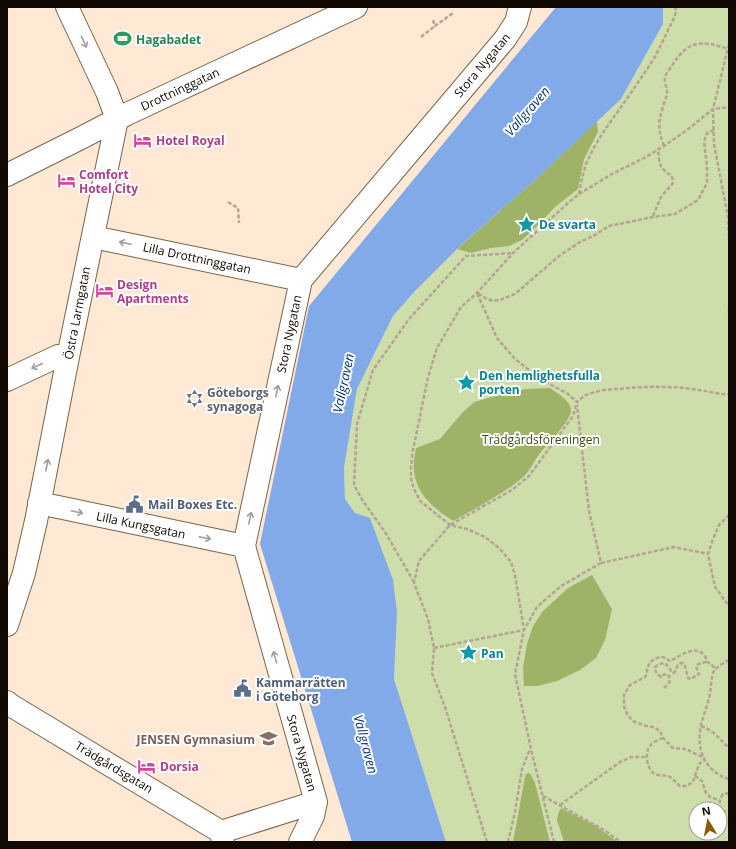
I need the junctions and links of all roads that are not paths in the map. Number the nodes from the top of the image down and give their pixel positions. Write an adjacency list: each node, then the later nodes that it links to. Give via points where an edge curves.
1 (67, 7): 4 (street, one-way to 4)
2 (356, 7): 4 (street, Drottninggatan)
3 (520, 7): 7 (street, Stora Nygatan, via 516,22 505,39)
4 (117, 119): 5 (street, Drottninggatan); 6 (street, Östra Larmgatan)
5 (7, 174)
6 (93, 237): 7 (street, Lilla Drottninggatan, one-way to 6); 8 (street, Östra Larmgatan)
7 (300, 280): 11 (street, Stora Nygatan, one-way to 7)
8 (68, 357): 9 (street, one-way to 9, via 58,356); 10 (street, Östra Larmgatan, one-way to 8)
9 (7, 380)
10 (39, 503): 11 (street, Lilla Kungsgatan, one-way to 11); 12 (street, Östra Larmgatan)
11 (244, 546): 15 (street, Stora Nygatan, one-way to 11)
12 (14, 588): 13 (street, Östra Larmgatan)
13 (7, 625)
14 (7, 702): 16 (street, Trädgårdsgatan)
15 (316, 802): 16 (street); 17 (street, Stora Nygatan, via 313,816)
16 (222, 837)
17 (300, 842)

